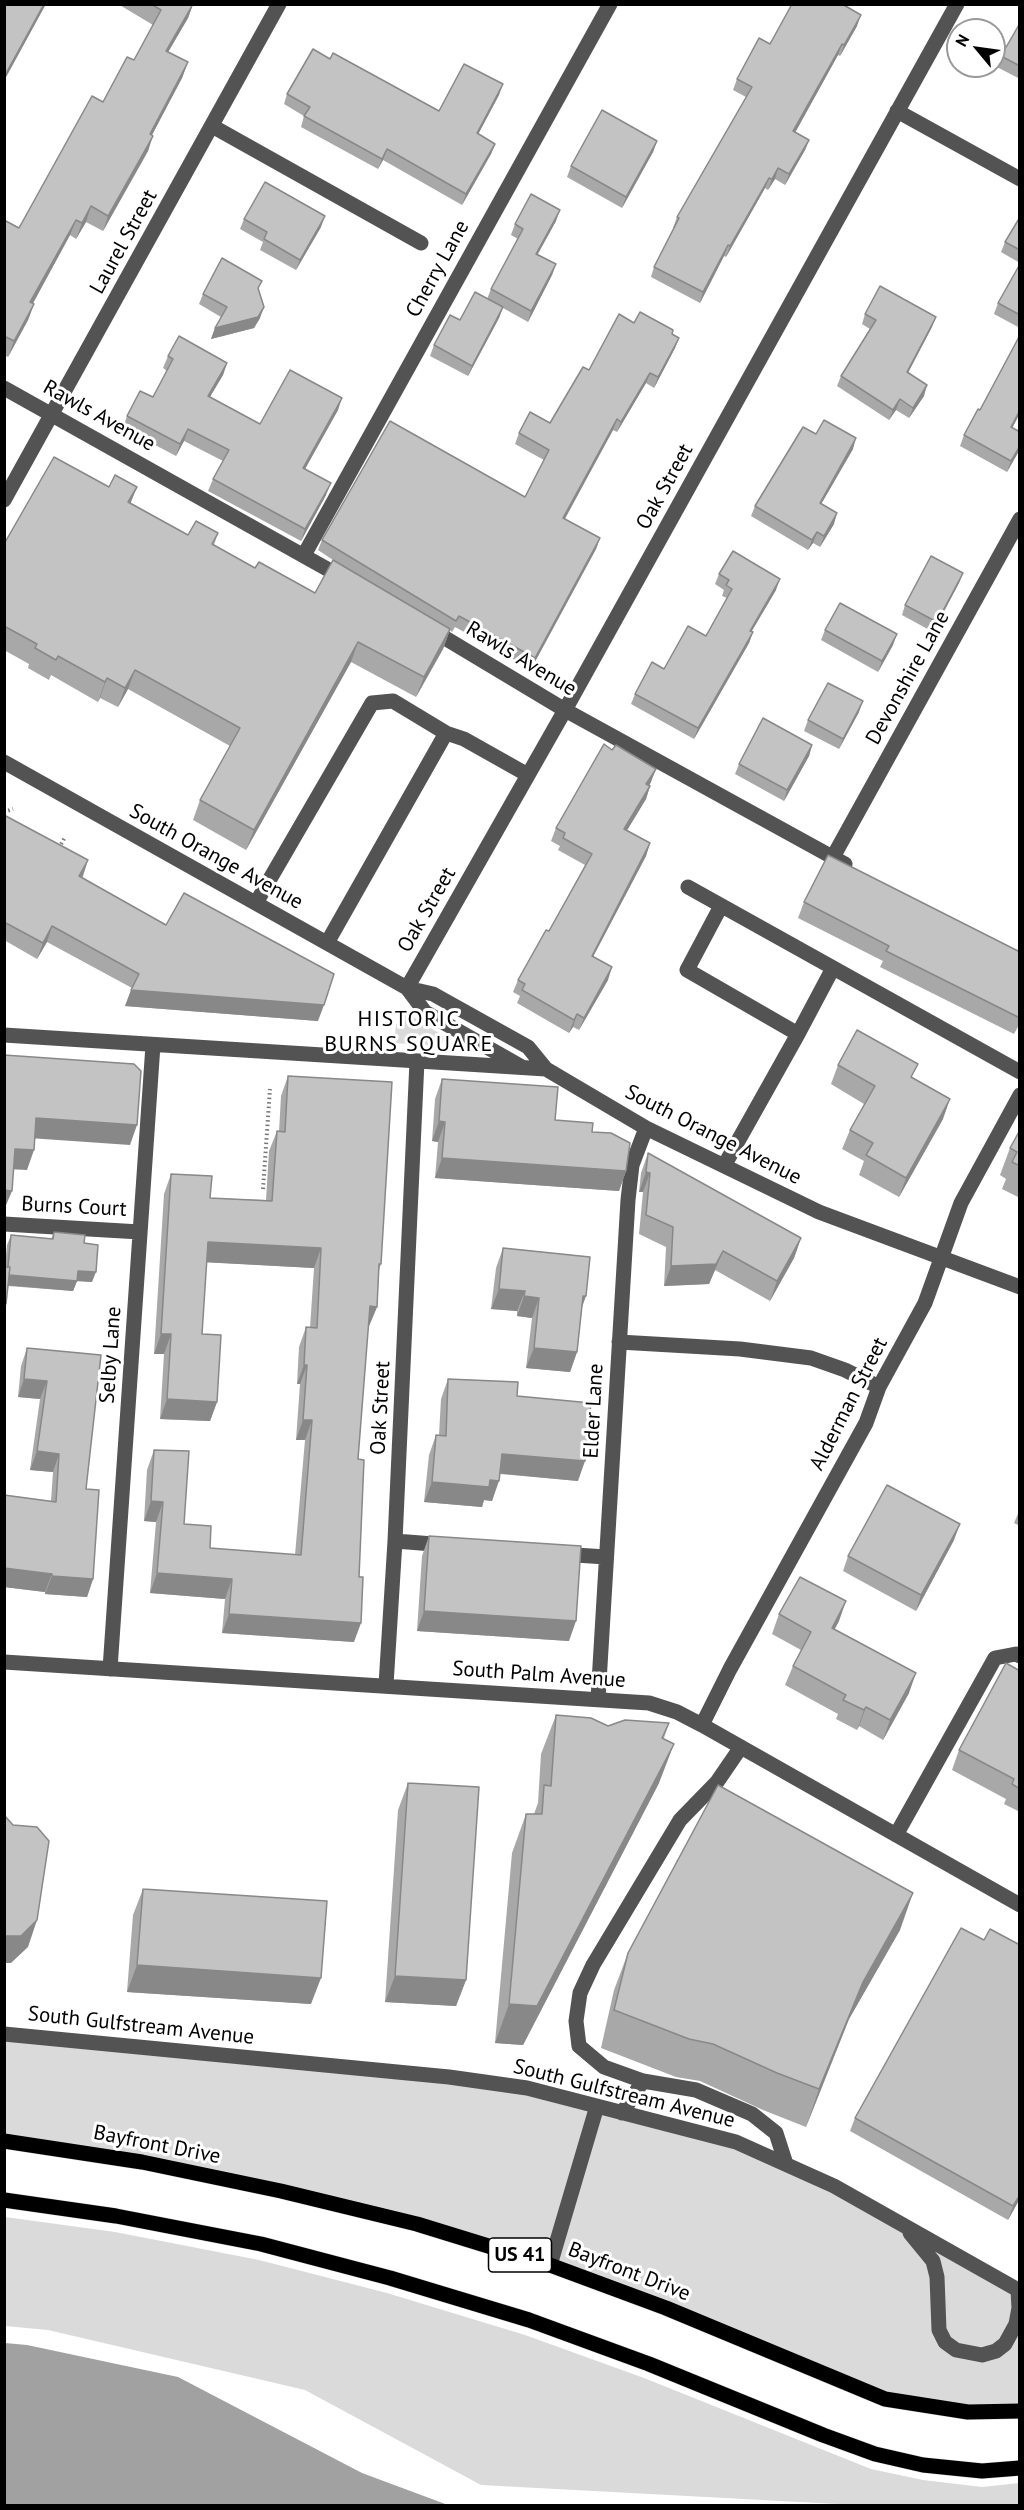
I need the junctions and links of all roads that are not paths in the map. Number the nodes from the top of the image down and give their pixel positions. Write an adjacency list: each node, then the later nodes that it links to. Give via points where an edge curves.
1 (279, 4): 5 (street, Laurel Street)
2 (610, 4): 12 (street, Cherry Lane)
3 (957, 4): 4 (street, Oak Street)
4 (897, 111): 6 (street); 15 (street, Oak Street)
5 (212, 126): 7 (street); 9 (street, Laurel Street)
6 (1020, 179)
7 (421, 243)
8 (4, 388): 9 (street, Rawls Avenue)
9 (52, 414): 10 (street, Laurel Street); 12 (street, Rawls Avenue)
10 (4, 500)
11 (1020, 519): 19 (street, Devonshire Lane)
12 (304, 555): 13 (street, Rawls Avenue)
13 (363, 590)
14 (413, 620): 15 (street, Rawls Avenue)
15 (565, 710): 18 (street, Oak Street); 19 (street, Rawls Avenue)
16 (446, 733): 18 (street, via 465,739); 22 (street, via 393,701 372,703); 24 (street)
17 (4, 762): 22 (street, South Orange Avenue)
18 (528, 775): 26 (street, Oak Street)
19 (833, 857): 20 (street, Rawls Avenue)
20 (854, 869)
21 (688, 886): 23 (street)
22 (256, 903): 24 (street, South Orange Avenue)
23 (722, 906): 25 (street); 27 (street, via 687,970)
24 (327, 943): 26 (street, South Orange Avenue)
25 (833, 968): 27 (street); 33 (street)
26 (407, 988): 31 (street, South Orange Avenue, via 424,1012); 32 (street, South Orange Avenue, via 433,994 528,1047)
27 (798, 1034): 36 (street)
28 (4, 1035): 29 (street)
29 (153, 1045): 30 (street); 38 (street, Selby Lane)
30 (417, 1061): 31 (street); 43 (street, Oak Street)
31 (525, 1068): 32 (street)
32 (546, 1069): 35 (street, South Orange Avenue)
33 (1020, 1072)
34 (1020, 1095): 39 (street, Alderman Street, via 960,1203)
35 (646, 1128): 36 (street, South Orange Avenue); 41 (street, Elder Lane, via 632,1165)
36 (724, 1166): 39 (street, South Orange Avenue, via 819,1212)
37 (4, 1224): 38 (street, Burns Court)
38 (140, 1232): 49 (street, Selby Lane)
39 (940, 1257): 40 (street, South Orange Avenue); 42 (street, Alderman Street, via 925,1303)
40 (1020, 1287)
41 (620, 1342): 42 (street, via 740,1348 811,1358); 46 (street, Elder Lane)
42 (879, 1387): 52 (street, Alderman Street, via 866,1423)
43 (395, 1541): 44 (street); 50 (street, Oak Street)
44 (466, 1547)
45 (548, 1553): 46 (street)
46 (606, 1557): 51 (street, Elder Lane)
47 (1020, 1656): 54 (street, via 995,1658)
48 (4, 1662): 49 (street, South Palm Avenue)
49 (110, 1669): 50 (street, South Palm Avenue)
50 (386, 1685): 51 (street, South Palm Avenue)
51 (598, 1699): 52 (street, South Palm Avenue, via 649,1703)
52 (702, 1725): 53 (street, South Palm Avenue)
53 (741, 1748): 54 (street, South Palm Avenue); 57 (street, via 717,1782 680,1820 580,1993 576,2021 579,2046 604,2067)
54 (896, 1835): 55 (street, South Palm Avenue)
55 (1020, 1905)
56 (4, 2034): 58 (street, South Gulfstream Avenue, via 449,2077 527,2088)
57 (643, 2081): 59 (street); 61 (street, via 696,2090 752,2114 776,2133)
58 (597, 2106): 59 (street, South Gulfstream Avenue); 64 (street)
59 (622, 2113): 61 (street, South Gulfstream Avenue, via 736,2142)
60 (4, 2141): 64 (main road, Bayfront Drive / US 41, via 142,2162 280,2191 417,2224)
61 (786, 2164): 63 (street, South Gulfstream Avenue)
62 (4, 2200): 67 (main road, via 116,2216 261,2244 390,2278 540,2324 875,2454 923,2465 982,2471)
63 (906, 2227): 65 (street, South Gulfstream Avenue); 65 (street, via 933,2262 939,2330 945,2342 956,2350 982,2355 1005,2344 1016,2324)
64 (550, 2265): 66 (main road, Bayfront Drive / US 41, via 666,2308 885,2399 968,2412)
65 (1019, 2290)
66 (1020, 2411)
67 (1020, 2468)

